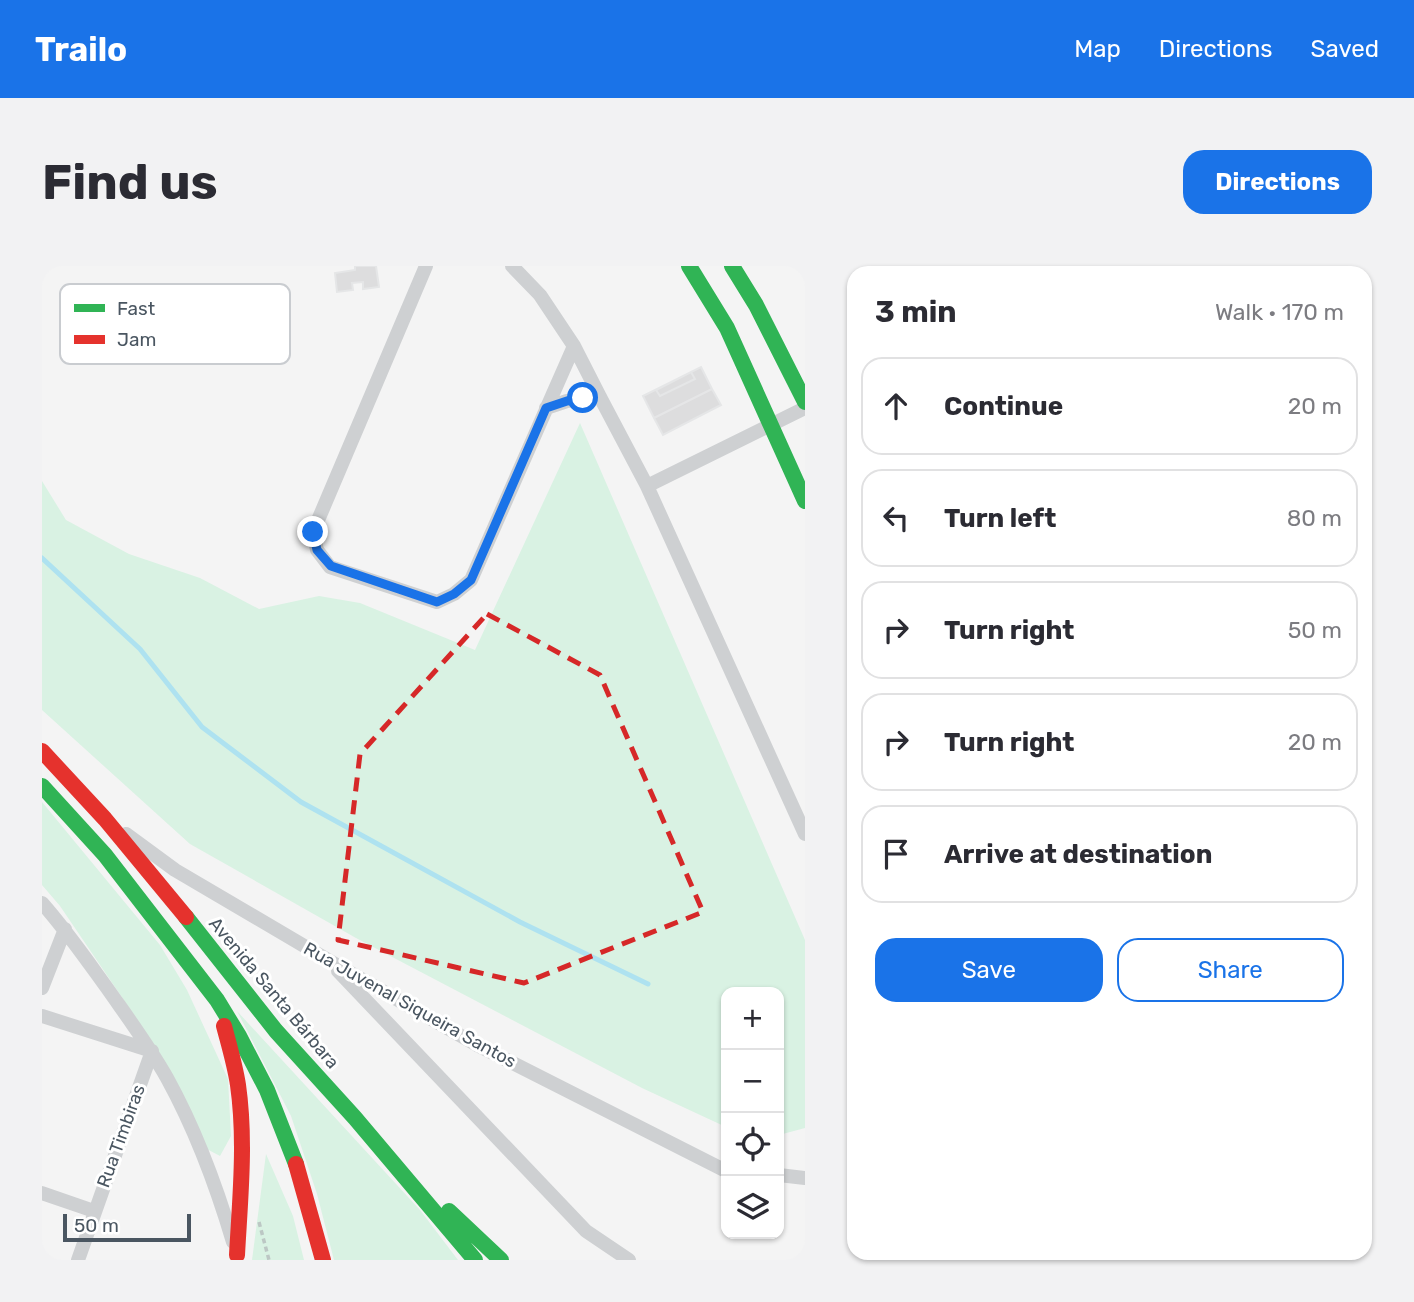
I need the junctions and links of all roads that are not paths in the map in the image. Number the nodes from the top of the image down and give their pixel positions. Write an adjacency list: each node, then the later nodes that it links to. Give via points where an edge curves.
1 (426, 266): 8 (street, via 313,532 317,550 331,566 437,602 454,594 471,580)
2 (512, 266): 5 (street, via 540,295)
3 (689, 266): 10 (main road, via 727,328)
4 (732, 266): 7 (main road)
5 (574, 346): 6 (street); 8 (street)
6 (600, 397): 8 (street); 11 (street)
7 (805, 402)
8 (546, 408)
9 (805, 408): 10 (street)
10 (770, 425): 11 (street); 12 (main road)
11 (647, 486): 16 (street)
12 (805, 501)
13 (42, 751): 15 (main road, Avenida Santa Bárbara)
14 (42, 786): 21 (main road, via 105,855)
15 (104, 819): 19 (street, Rua Juvenal Siqueira Santos, via 175,870); 24 (main road, Avenida Santa Bárbara, via 276,1031)
16 (805, 834)
17 (42, 903): 18 (street)
18 (65, 929): 20 (street); 23 (street)
19 (328, 960): 25 (street, Rua Juvenal Siqueira Santos, via 477,1045); 35 (street, via 586,1231)
20 (42, 988)
21 (217, 1000): 30 (main road, via 240,1098); 32 (main road, via 279,1119)
22 (42, 1016): 23 (street)
23 (152, 1051): 29 (street, Rua Timbiras); 30 (street, via 187,1117)
24 (355, 1118): 33 (main road, Avenida Santa Bárbara); 34 (main road)
25 (721, 1168)
26 (784, 1176): 27 (street)
27 (805, 1178)
28 (42, 1193): 29 (street)
29 (94, 1211): 31 (street, Rua Timbiras)
30 (237, 1257)
31 (78, 1260)
32 (323, 1260)
33 (475, 1260)
34 (501, 1260)
35 (629, 1260)

